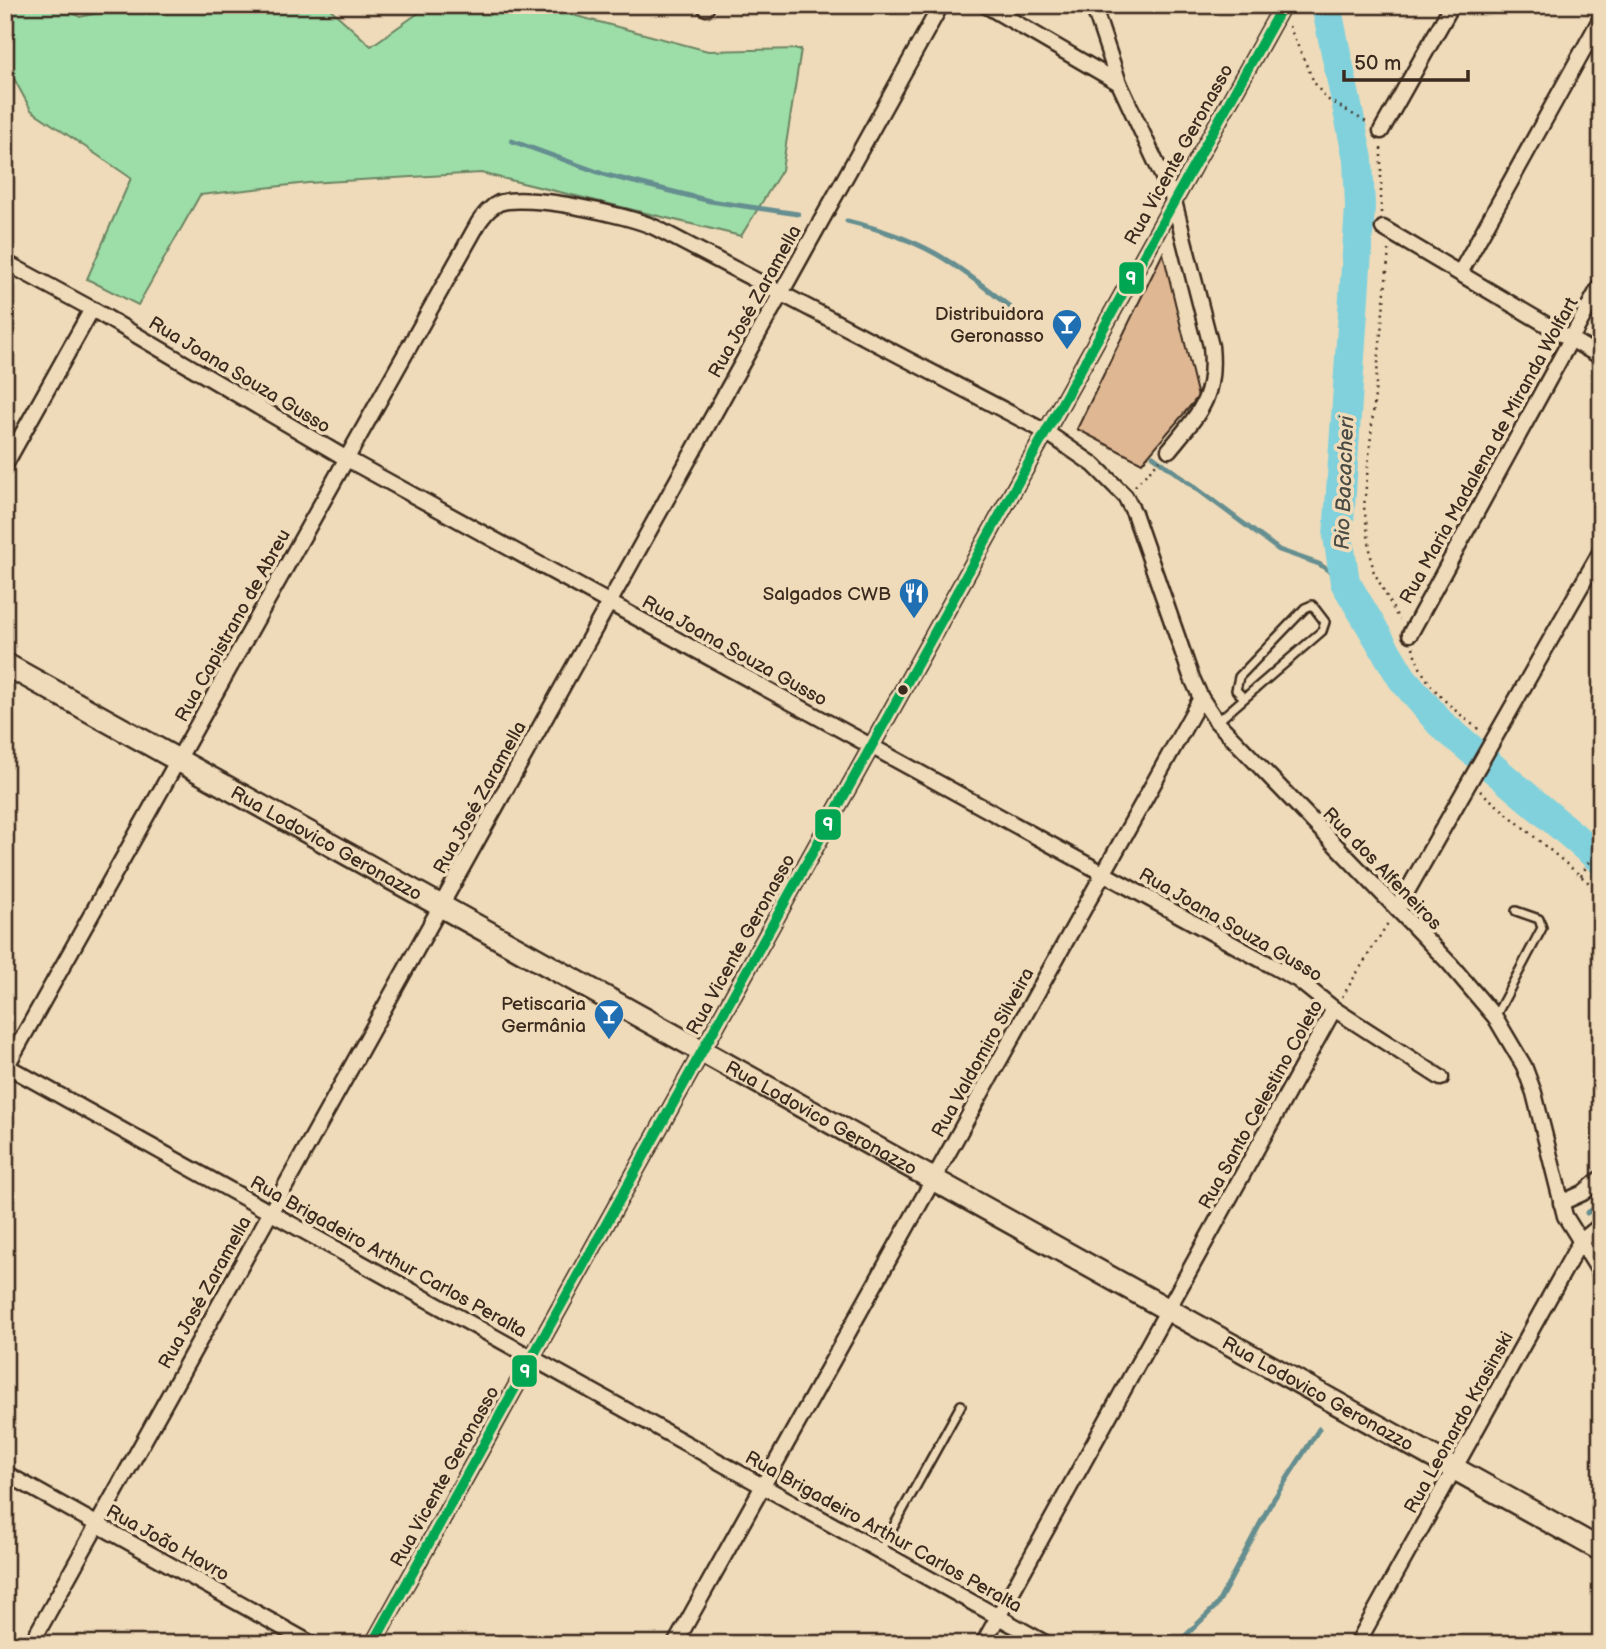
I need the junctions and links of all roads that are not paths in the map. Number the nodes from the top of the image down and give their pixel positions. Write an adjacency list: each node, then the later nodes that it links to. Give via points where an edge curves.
1 (941, 5): 14 (street, Rua José Zaramella)
2 (985, 5): 7 (street)
3 (1093, 5): 7 (street)
4 (1452, 5): 8 (street)
5 (1282, 7): 9 (street, Rua Vicente Geronasso)
6 (1601, 18): 12 (street)
7 (1119, 83): 9 (street)
8 (1381, 131)
9 (1174, 201): 18 (street, Rua Vicente Geronasso); 19 (street, via 1214,371 1204,405)
10 (1383, 228): 12 (street)
11 (5, 262): 15 (street, Rua Joana Souza Gusso)
12 (1460, 274): 16 (street)
13 (1601, 284): 16 (street, Rua Maria Madalena de Miranda Wolfart)
14 (781, 294): 18 (street); 20 (street, Rua Capistrano de Abreu, via 626,216 522,202 498,204 480,222); 23 (street, Rua José Zaramella)
15 (92, 309): 20 (street, Rua Joana Souza Gusso); 21 (street)
16 (1571, 339): 17 (street); 24 (street, Rua Maria Madalena de Miranda Wolfart)
17 (1601, 357)
18 (1046, 432): 26 (street, Rua dos Alfeneiros, via 1094,465 1125,496); 29 (street, Rua Vicente Geronasso)
19 (1169, 450)
20 (347, 459): 23 (street, Rua Joana Souza Gusso); 30 (street, Rua Capistrano de Abreu)
21 (5, 465)
22 (1601, 551): 33 (street)
23 (609, 603): 29 (street, Rua Joana Souza Gusso); 32 (street, Rua José Zaramella)
24 (1410, 634)
25 (5, 664): 30 (main road, Rua Lodovico Geronazzo)
26 (1201, 698): 28 (street, Rua dos Alfeneiros); 31 (street, Rua Valdomiro Silveira)
27 (1244, 698): 27 (lane, via 1236,690 1239,677 1312,605 1325,622 1322,631); 28 (lane)
28 (1217, 722): 33 (street, Rua dos Alfeneiros)
29 (872, 746): 31 (street, Rua Joana Souza Gusso); 37 (street, Rua Vicente Geronasso)
30 (178, 760): 32 (main road, Rua Lodovico Geronazzo); 38 (street, Rua Capistrano de Abreu)
31 (1104, 873): 35 (street, Rua Joana Souza Gusso, via 1298,980); 41 (street, Rua Valdomiro Silveira)
32 (441, 905): 37 (main road, Rua Lodovico Geronazzo); 43 (street, Rua José Zaramella)
33 (1397, 909): 36 (street, Rua dos Alfeneiros)
34 (1516, 911): 36 (lane, via 1539,919 1542,928)
35 (1334, 1009): 39 (street, Rua Joana Souza Gusso); 47 (street, Rua Santo Celestino Coleto)
36 (1495, 1017): 42 (street, Rua dos Alfeneiros, via 1534,1093)
37 (702, 1051): 41 (main road, Rua Lodovico Geronazzo); 48 (street, Rua Vicente Geronasso)
38 (6, 1067): 43 (street, Rua Brigadeiro Arthur Carlos Peralta)
39 (1441, 1078)
40 (1601, 1178): 42 (street)
41 (933, 1179): 47 (main road, Rua Lodovico Geronazzo); 52 (street, Rua Valdomiro Silveira)
42 (1561, 1203): 45 (street, Rua dos Alfeneiros)
43 (270, 1212): 48 (street, Rua Brigadeiro Arthur Carlos Peralta); 53 (street, Rua José Zaramella)
44 (1601, 1225): 45 (street, Rua Leonardo Krasinski)
45 (1580, 1242): 46 (street, Rua dos Alfeneiros); 50 (street, Rua Leonardo Krasinski)
46 (1601, 1274)
47 (1168, 1310): 50 (main road, Rua Lodovico Geronazzo); 56 (street, Rua Santo Celestino Coleto)
48 (532, 1357): 52 (street, Rua Brigadeiro Arthur Carlos Peralta); 59 (street, Rua Vicente Geronasso)
49 (961, 1405): 55 (lane)
50 (1454, 1469): 54 (main road, Rua Lodovico Geronazzo); 63 (street, Rua Leonardo Krasinski)
51 (5, 1473): 53 (street, Rua João Havro)
52 (763, 1486): 55 (street, Rua Brigadeiro Arthur Carlos Peralta); 60 (street, Rua Valdomiro Silveira)
53 (97, 1524): 57 (street, Rua José Zaramella); 58 (street, Rua João Havro)
54 (1601, 1550)
55 (880, 1551): 56 (street, Rua Brigadeiro Arthur Carlos Peralta)
56 (998, 1617): 61 (street, Rua Santo Celestino Coleto); 62 (street, Rua Brigadeiro Arthur Carlos Peralta)
57 (30, 1644)
58 (312, 1644)
59 (373, 1644)
60 (675, 1644)
61 (983, 1644)
62 (1047, 1644)
63 (1357, 1644)

